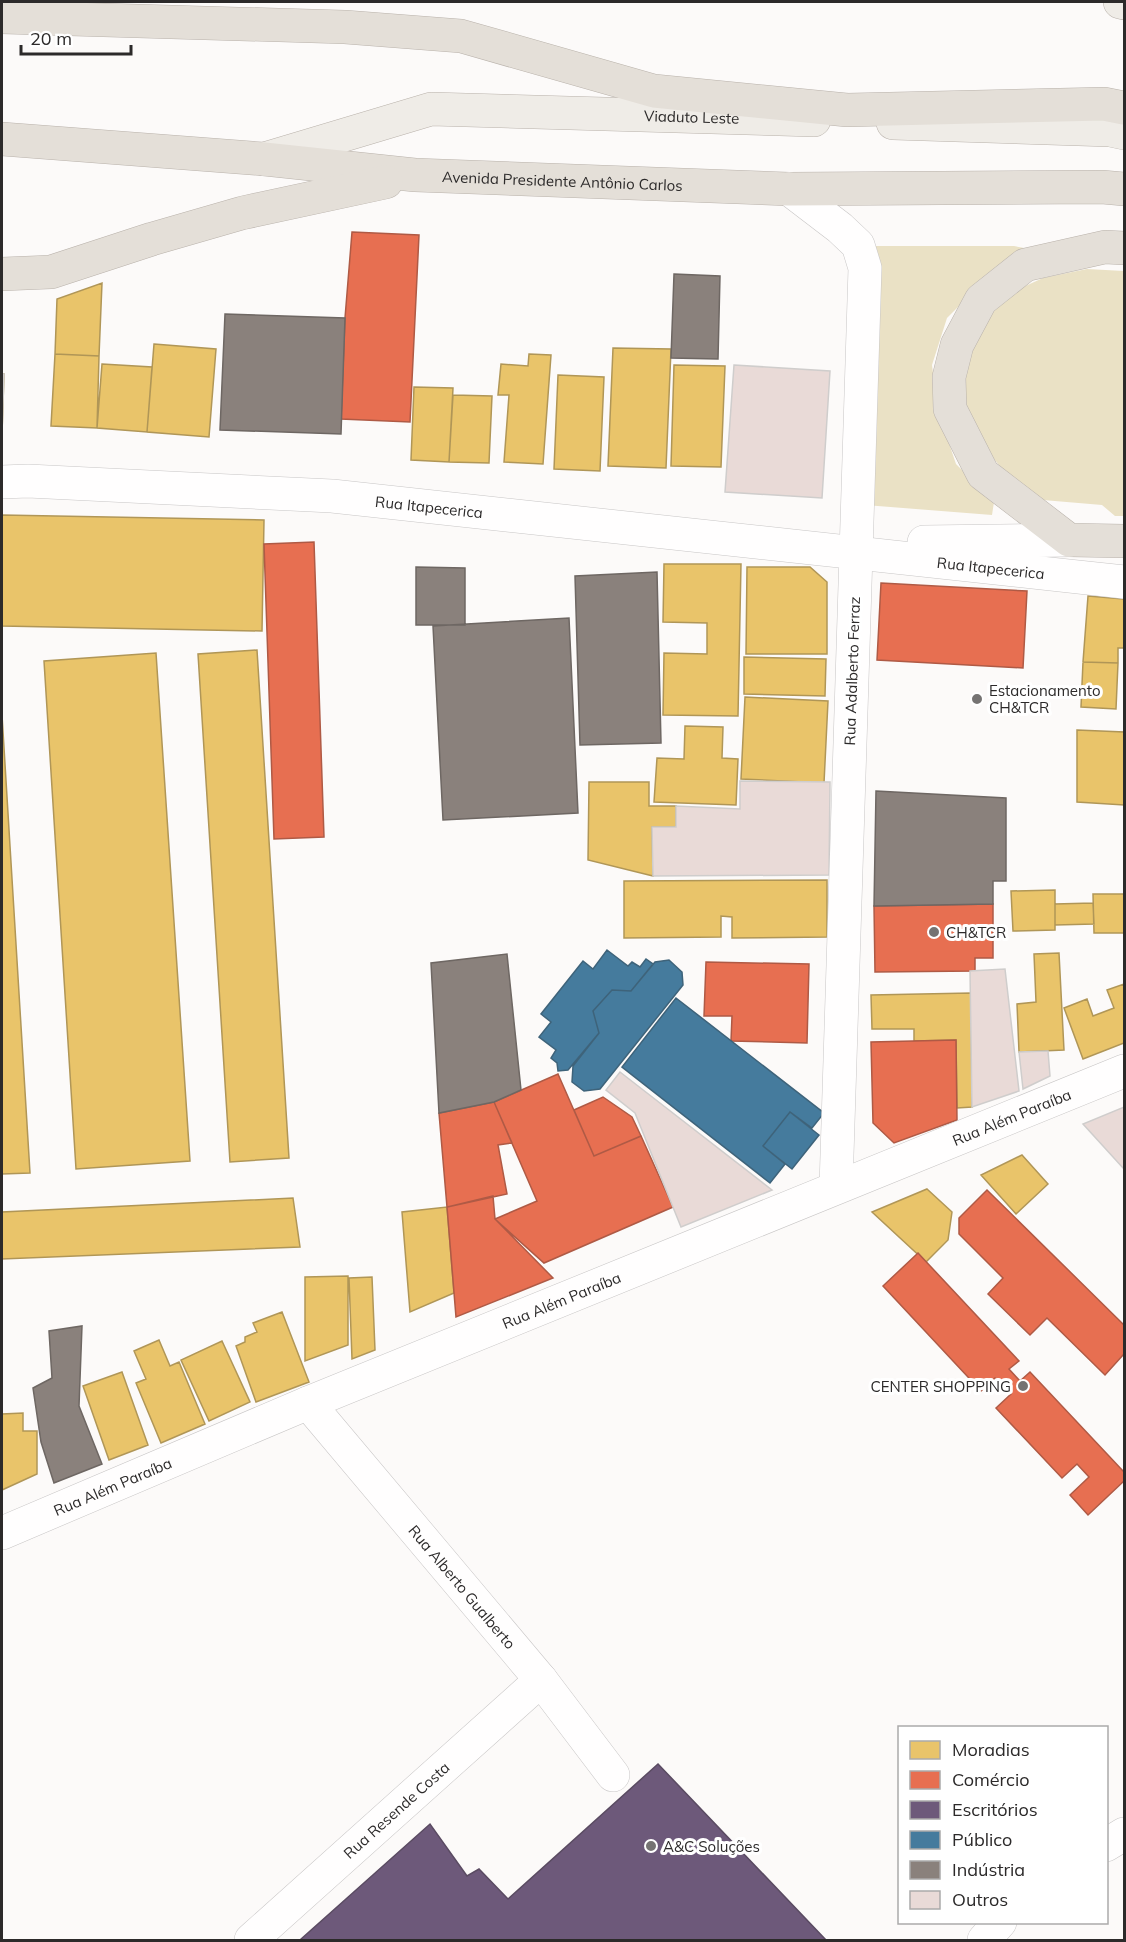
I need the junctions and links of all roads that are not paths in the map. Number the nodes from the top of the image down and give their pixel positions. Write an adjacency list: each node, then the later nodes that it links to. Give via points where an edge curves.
1 (1120, 2): 2 (main road)
2 (1125, 3)
3 (2, 17): 4 (highway, via 345,27 461,36 654,91 847,110 1104,104)
4 (1125, 108)
5 (1125, 133): 7 (main road, Viaduto Leste, via 431,110)
6 (2, 139): 7 (highway, Avenida Presidente Antônio Carlos)
7 (264, 159): 8 (highway, Avenida Presidente Antônio Carlos)
8 (414, 175): 9 (highway, Avenida Presidente Antônio Carlos); 12 (highway, via 242,213 51,272)
9 (789, 189): 10 (highway, Avenida Presidente Antônio Carlos); 16 (street, Rua Adalberto Ferraz, via 858,245 865,268)
10 (1125, 189)
11 (1125, 248): 14 (highway, via 1105,247 1025,265 981,300 957,345 949,376 950,409 983,474)
12 (2, 274)
13 (2, 482): 16 (street, Rua Itapecerica, via 332,496)
14 (1069, 540): 15 (highway); 16 (street, Rua Itapecerica, via 897,543)
15 (1125, 541)
16 (856, 552): 17 (street, Rua Itapecerica); 19 (street, Rua Adalberto Ferraz)
17 (1125, 582)
18 (1125, 1071): 19 (street, Rua Além Paraíba)
19 (836, 1187): 20 (street, Rua Além Paraíba)
20 (308, 1403): 21 (street, Rua Além Paraíba); 22 (street, Rua Alberto Gualberto)
21 (2, 1533)
22 (541, 1680): 23 (street, Rua Alberto Gualberto); 27 (street, Rua Resende Costa)
23 (613, 1775)
24 (1125, 1834): 25 (street)
25 (1108, 1844)
26 (999, 1924): 28 (street)
27 (250, 1941)
28 (984, 1941)

